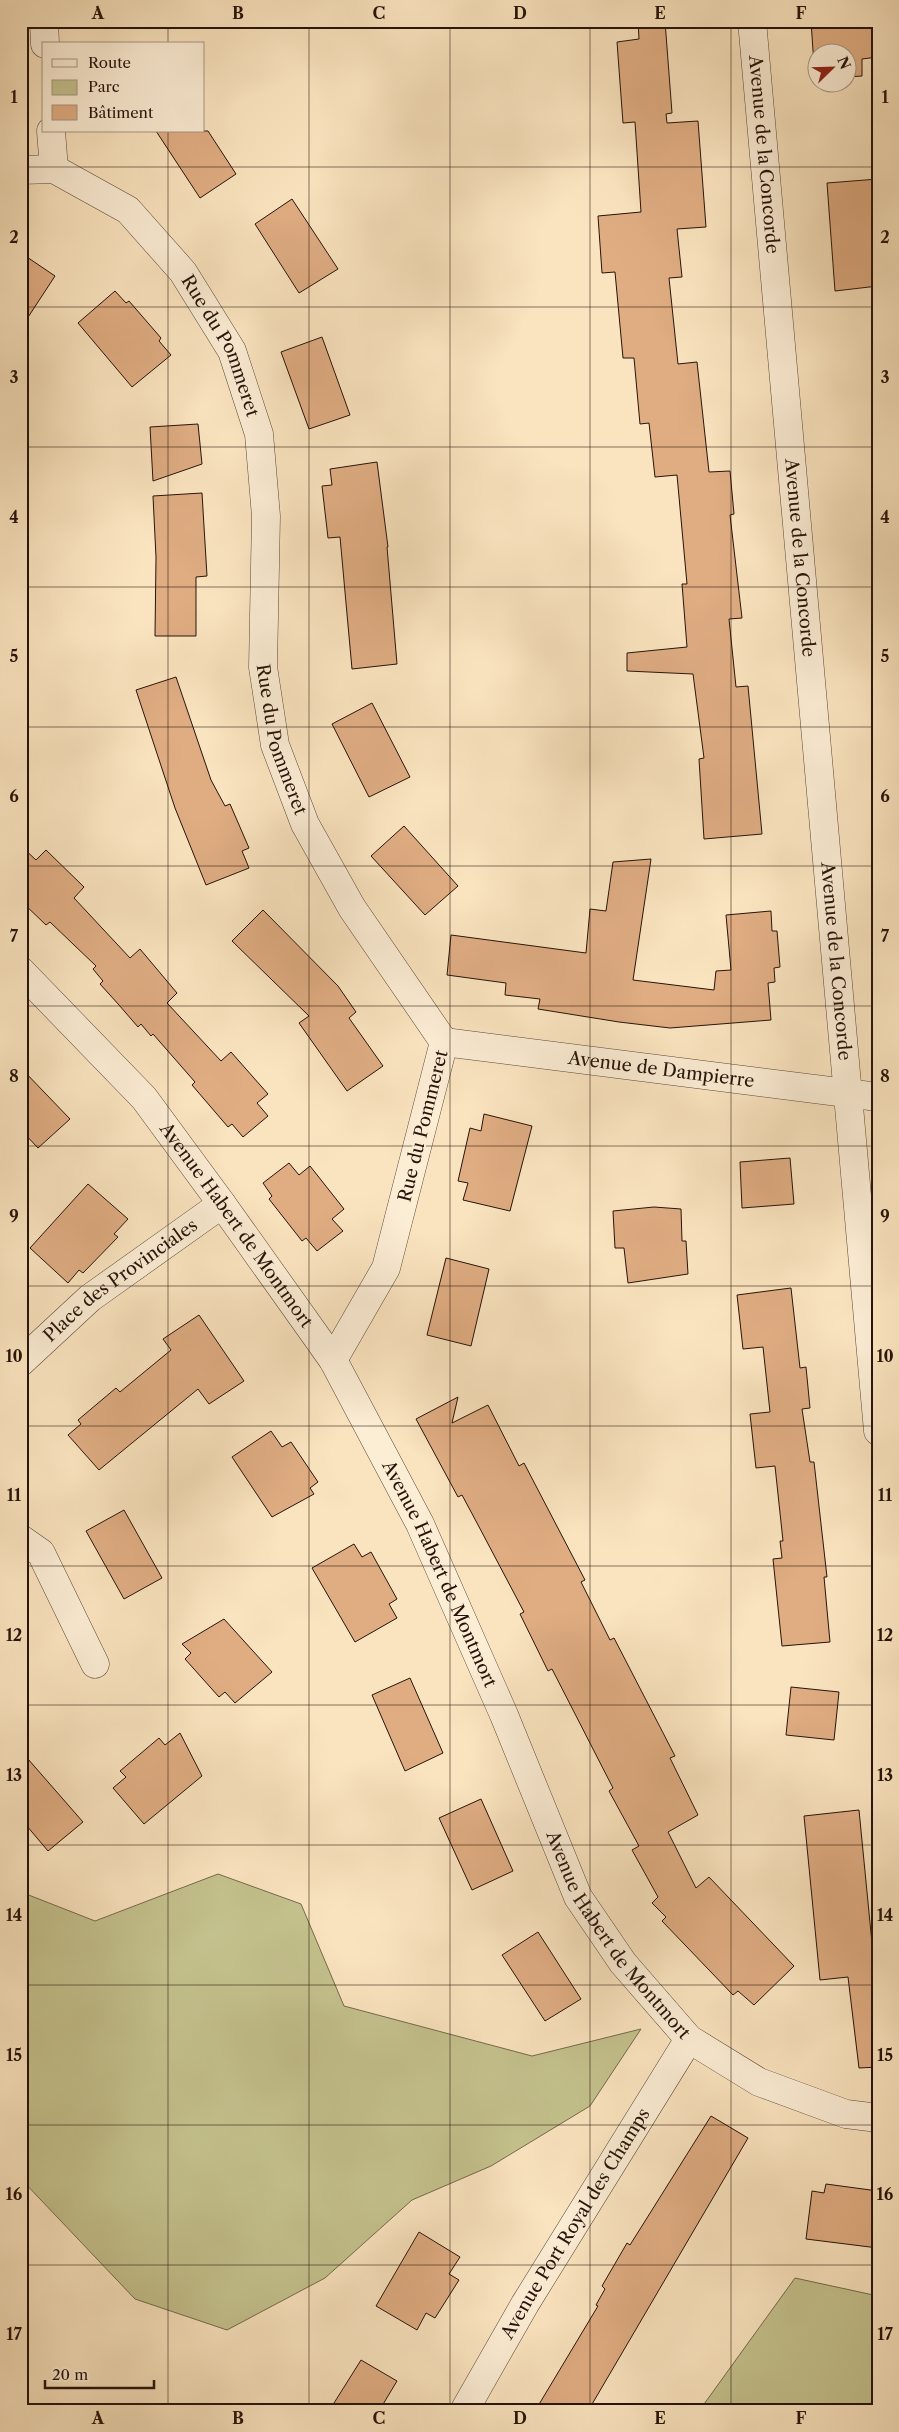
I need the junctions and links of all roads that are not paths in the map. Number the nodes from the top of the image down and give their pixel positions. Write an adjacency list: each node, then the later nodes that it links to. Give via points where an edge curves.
1 (44, 21): 3 (street)
2 (752, 21): 9 (street, Avenue de la Concorde)
3 (45, 42)
4 (51, 132): 5 (street)
5 (54, 168): 6 (street); 8 (street, Rue du Pommeret, via 128,210 184,272 232,351 259,434 266,516 263,667 275,745 305,824 352,908)
6 (21, 170)
7 (21, 971): 11 (street, Avenue Habert de Montmort, via 144,1098)
8 (444, 1042): 9 (street, Avenue de Dampierre); 12 (street, Rue du Pommeret, via 386,1268)
9 (848, 1093): 10 (street, Avenue de Dampierre); 14 (street, Avenue de la Concorde)
10 (878, 1097)
11 (222, 1204): 12 (street, Avenue Habert de Montmort); 13 (street, Place des Provinciales, via 90,1298)
12 (333, 1360): 17 (street, Avenue Habert de Montmort, via 420,1524 504,1715 578,1897 623,1963)
13 (21, 1362)
14 (878, 1431)
15 (21, 1539): 16 (street, via 41,1553)
16 (96, 1664)
17 (689, 2039): 18 (street, Avenue Habert de Montmort, via 760,2082 846,2114); 19 (street, Avenue Port Royal des Champs, via 530,2295)
18 (878, 2118)
19 (464, 2411)

